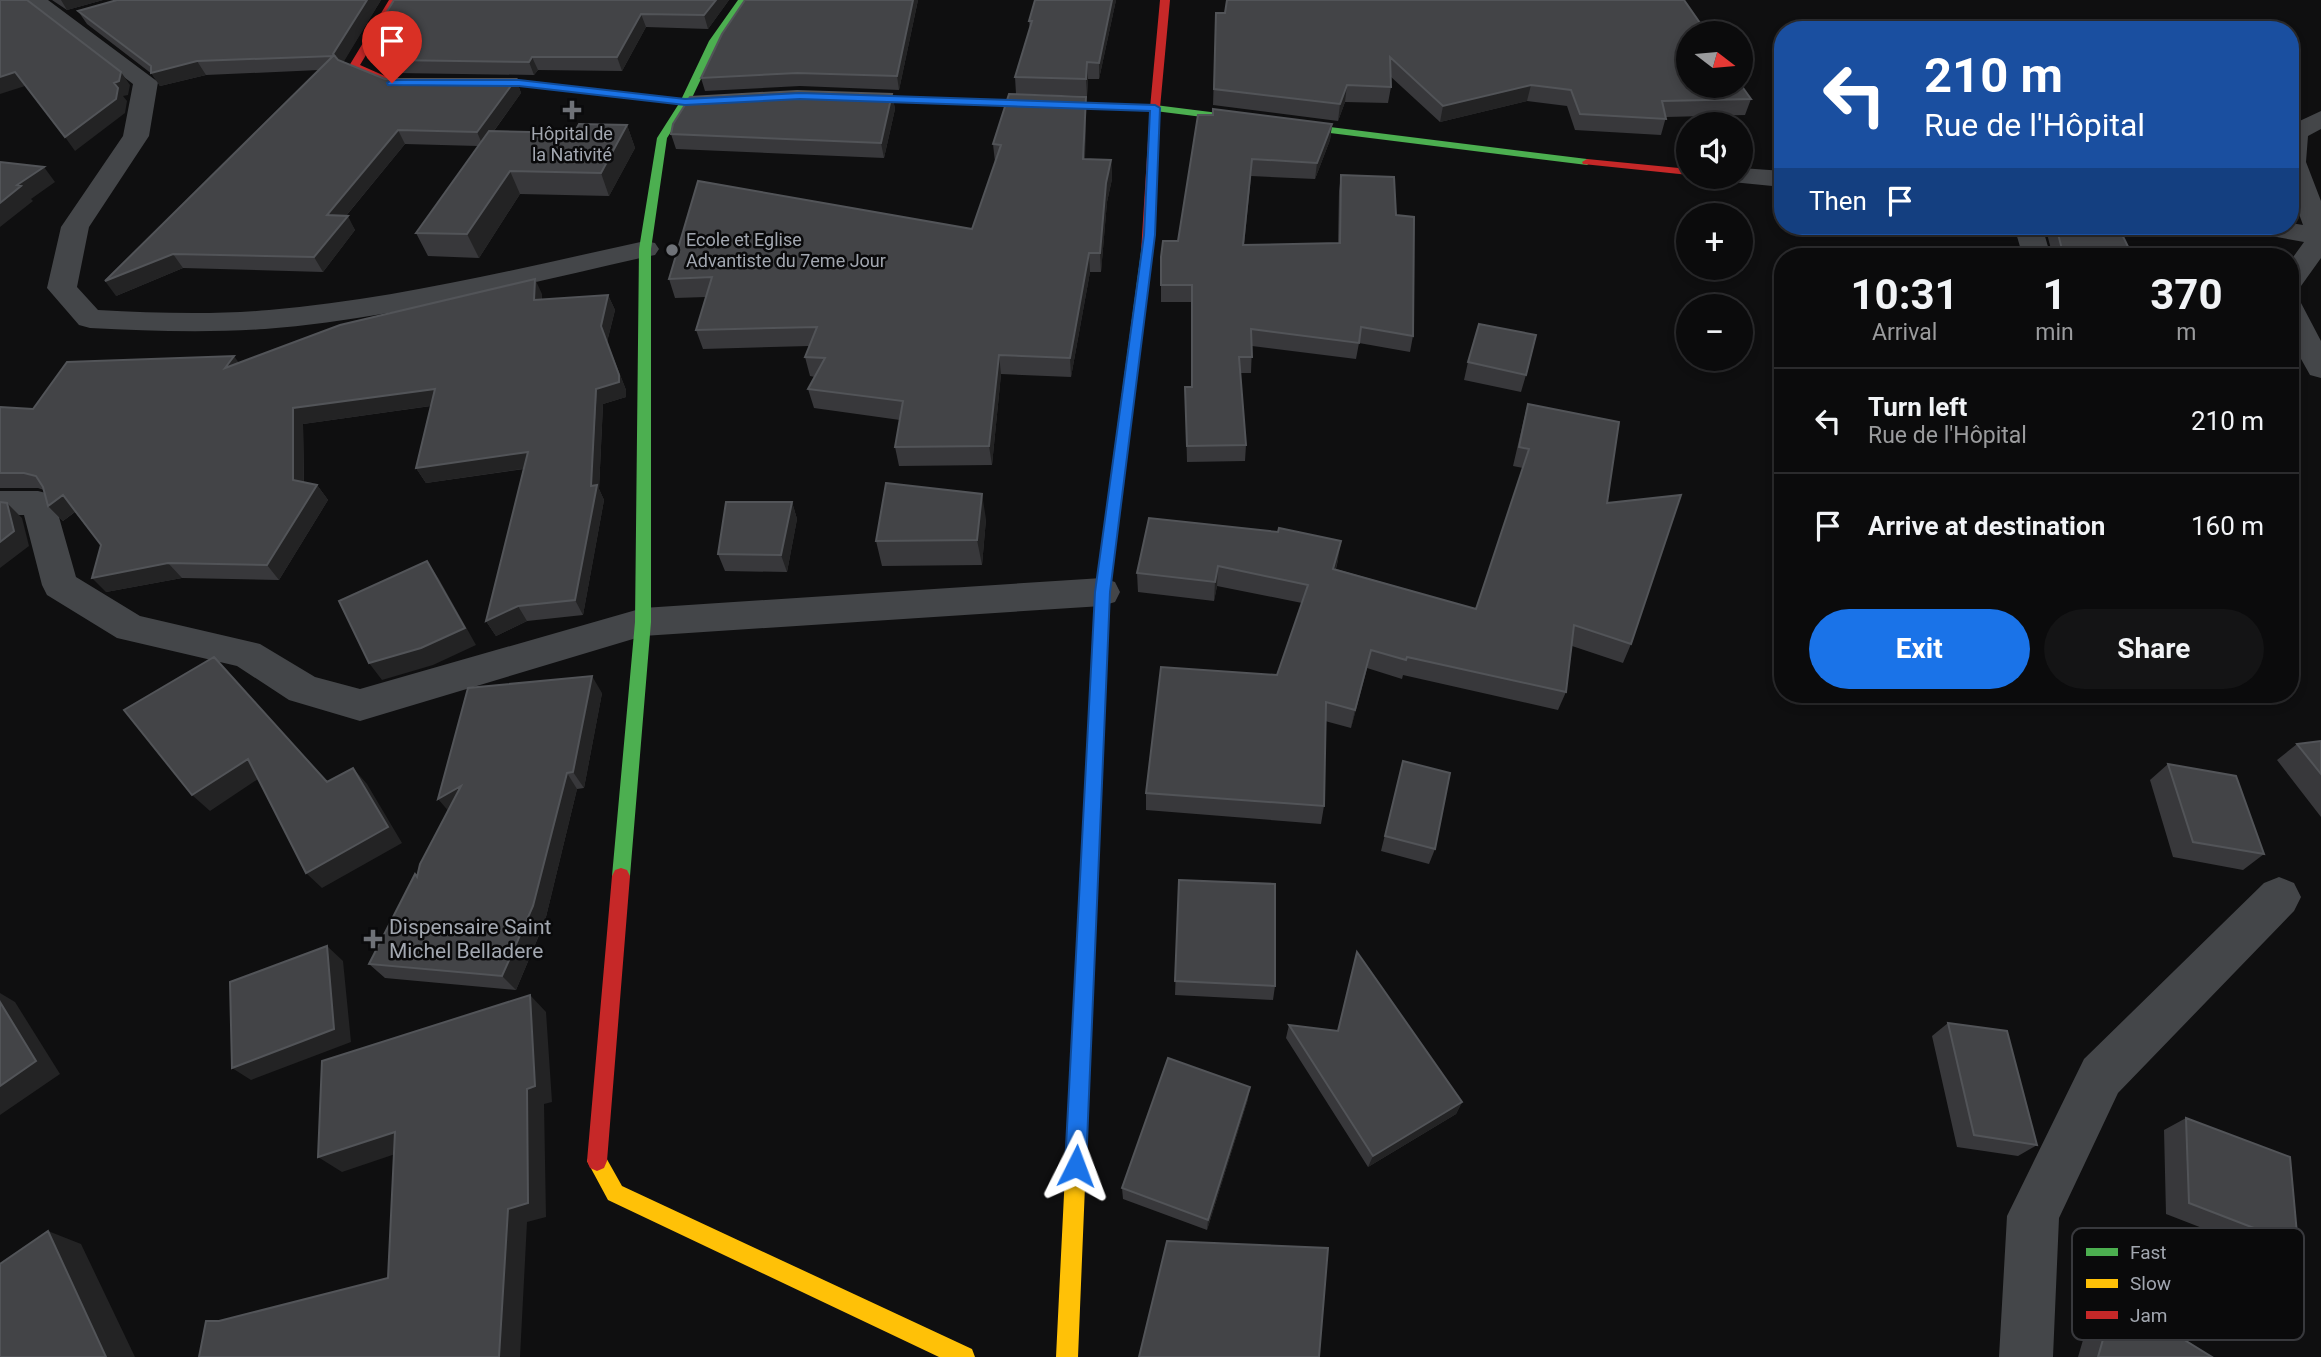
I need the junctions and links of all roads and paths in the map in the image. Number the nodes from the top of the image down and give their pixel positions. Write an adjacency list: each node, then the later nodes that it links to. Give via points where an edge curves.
1 (34, 0): 19 (street, via 76,18 146,82 136,136 75,227 62,288 90,319 170,323 288,318 418,299)
2 (394, 0): 5 (street, via 354,66 392,83)
3 (743, 0): 9 (street, via 714,41)
4 (1165, 0): 10 (street)
5 (417, 83)
6 (443, 83): 9 (street, via 519,83)
7 (826, 97): 10 (street)
8 (723, 100): 9 (street)
9 (685, 102): 19 (street, via 662,138)
10 (1155, 108): 13 (street); 24 (street, via 1149,235)
11 (2321, 119): 12 (street)
12 (2299, 130)
13 (1676, 171)
14 (1753, 177): 15 (street)
15 (1774, 178)
16 (2299, 178): 18 (street)
17 (2299, 234): 18 (street)
18 (2321, 238): 20 (street)
19 (645, 249): 25 (street)
20 (2299, 269)
21 (2299, 329): 22 (street)
22 (2321, 368)
23 (0, 503): 25 (street, via 38,503 60,585 130,628 247,654 303,689 360,705)
24 (1102, 592): 25 (street); 28 (street)
25 (643, 622): 27 (street, via 596,1159 615,1193)
26 (2279, 897): 29 (street, via 2101,1076 2033,1216)
27 (964, 1357)
28 (1066, 1357)
29 (2026, 1357)

